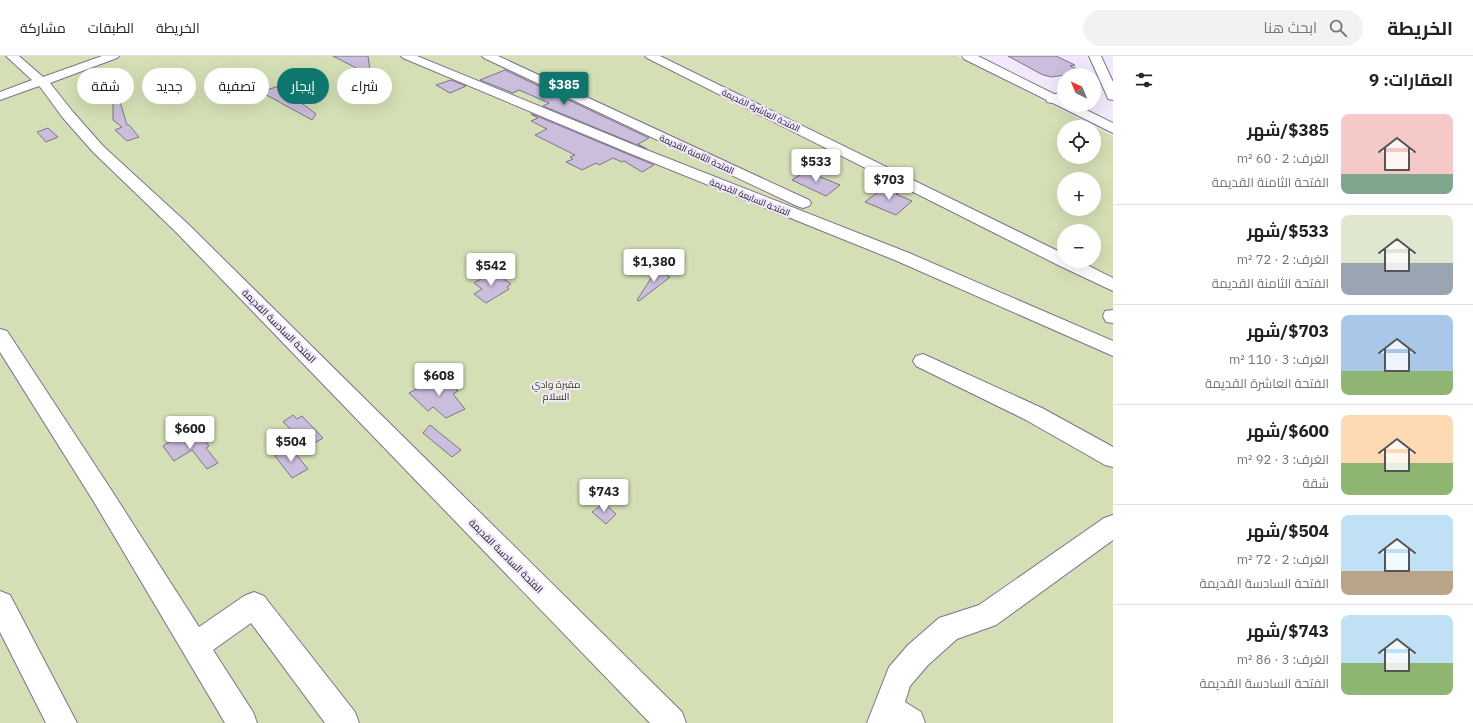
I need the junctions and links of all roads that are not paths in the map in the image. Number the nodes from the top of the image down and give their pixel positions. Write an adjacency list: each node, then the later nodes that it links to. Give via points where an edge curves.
1 (12, 56): 9 (street, الفتحة السادسة القديمة)
2 (113, 56): 9 (street)
3 (407, 56): 18 (street, الفتحة السابعة القديمة, via 628,148)
4 (488, 56): 18 (street, الفتحة الثامنة القديمة, via 806,205)
5 (651, 56): 19 (street, الفتحة العاشرة القديمة)
6 (968, 56): 12 (main road)
7 (984, 56): 10 (main road)
8 (1095, 56): 13 (street)
9 (41, 82): 11 (street); 33 (street, الفتحة السادسة القديمة, via 98,149 182,228)
10 (1057, 95)
11 (0, 96)
12 (1057, 96)
13 (1113, 96)
14 (1085, 112): 17 (main road)
15 (1096, 112): 16 (main road)
16 (1113, 120)
17 (1113, 129)
18 (903, 257): 23 (street, الفتحة السابعة القديمة)
19 (1057, 258)
20 (1078, 268): 21 (street, الفتحة العاشرة القديمة)
21 (1113, 285)
22 (0, 336): 28 (street, via 102,494)
23 (1113, 349)
24 (923, 361): 25 (street, via 1034,414)
25 (1113, 458)
26 (1113, 526): 29 (street, via 986,616 949,628 899,677)
27 (0, 604): 30 (street)
28 (195, 646): 31 (street); 32 (street, via 254,605)
29 (893, 718)
30 (62, 723)
31 (242, 723)
32 (344, 723)
33 (671, 723)

